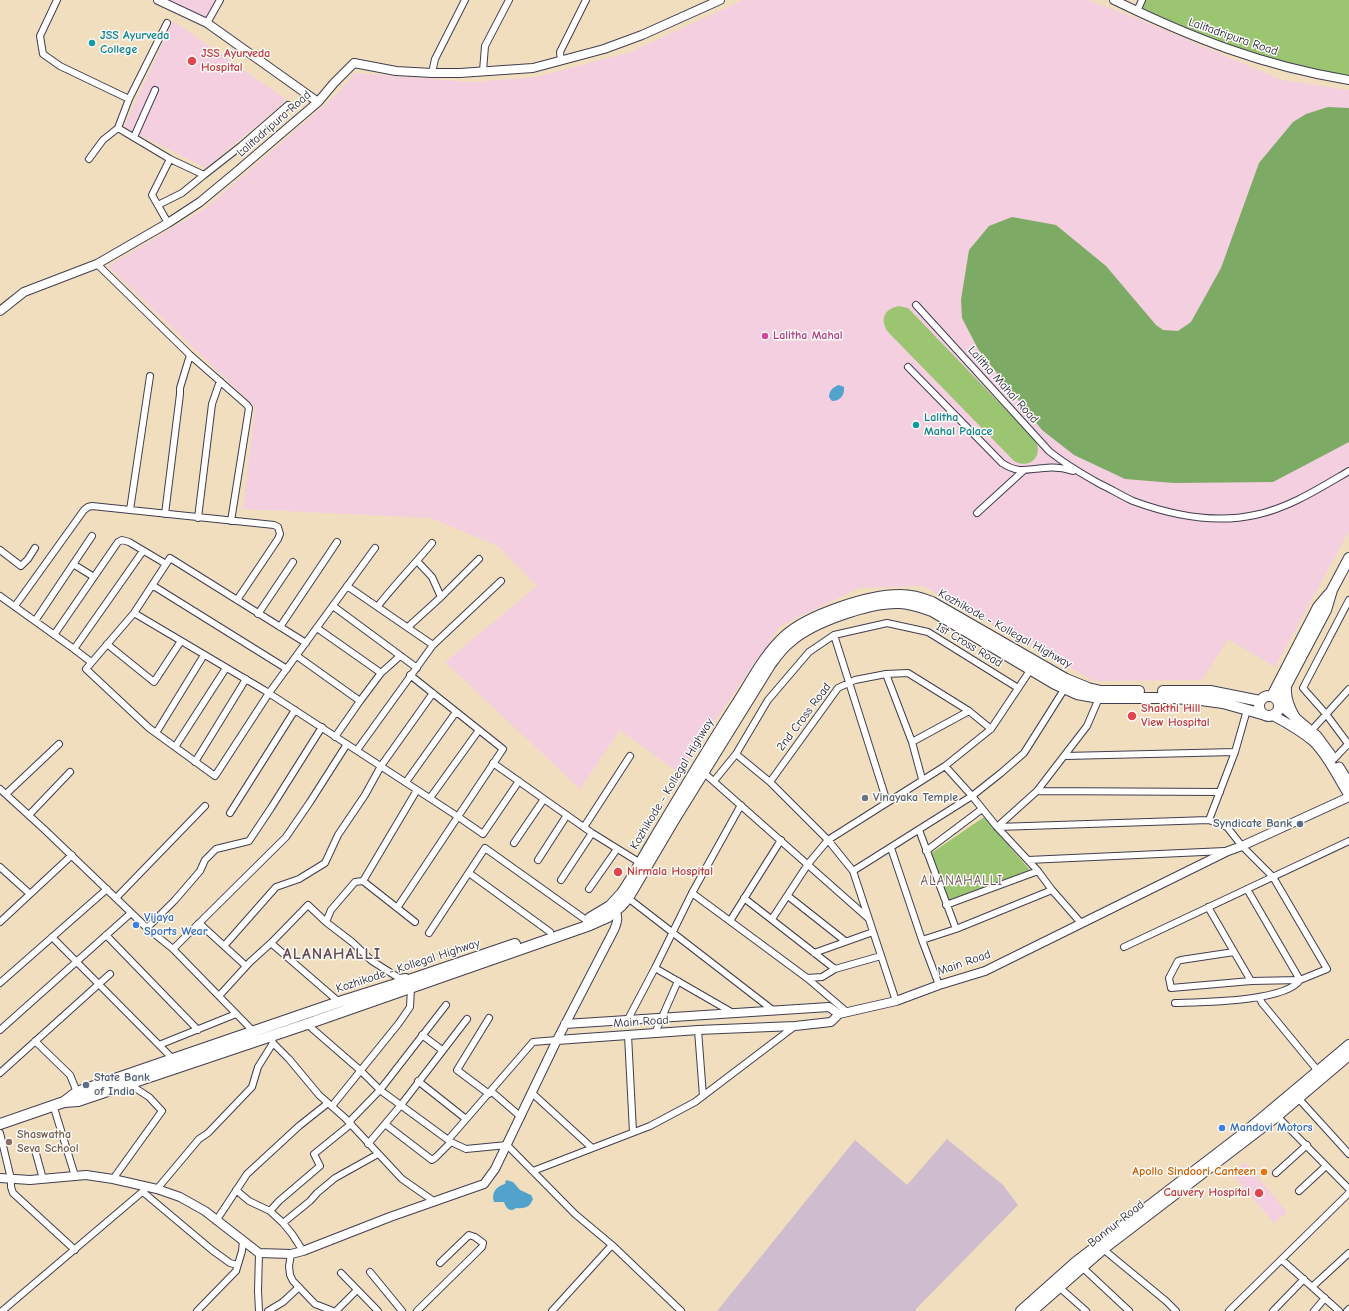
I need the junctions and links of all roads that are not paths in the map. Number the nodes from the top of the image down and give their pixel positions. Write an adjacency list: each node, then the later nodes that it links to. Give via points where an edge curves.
1 (57, 0): 18 (street, via 40,36 43,54 60,66)
2 (158, 0): 12 (street)
3 (220, 0): 12 (street)
4 (465, 0): 15 (street, via 434,59)
5 (509, 0): 14 (street, via 486,46)
6 (586, 0): 13 (street, via 560,52)
7 (720, 0): 13 (street, Lalitadripura Road, via 611,47)
8 (1114, 0): 10 (street, Lalitadripura Road)
9 (1142, 0): 10 (street)
10 (1137, 11): 16 (street, Lalitadripura Road, via 1184,33 1254,58)
11 (167, 23): 18 (street)
12 (207, 23): 19 (street)
13 (561, 61): 14 (street, Lalitadripura Road, via 533,68)
14 (483, 71): 15 (street, Lalitadripura Road)
15 (432, 74): 19 (street, Lalitadripura Road, via 396,71 354,63)
16 (1349, 80)
17 (155, 90): 22 (street)
18 (129, 99): 21 (street)
19 (318, 102): 27 (street, Lalitadripura Road, via 235,174)
20 (288, 105): 25 (street)
21 (118, 128): 22 (street); 23 (street, via 103,140)
22 (134, 137): 24 (street)
23 (89, 159)
24 (170, 159): 25 (street); 26 (street, via 152,195)
25 (204, 175): 26 (street, via 182,193)
26 (158, 205): 27 (street)
27 (168, 223): 28 (street, Lalitadripura Road)
28 (97, 264): 30 (street, Lalitadripura Road, via 24,292); 31 (street)
29 (916, 305): 37 (street, Lalitha Mahal Road, via 1043,444 1065,464)
30 (0, 311)
31 (190, 354): 34 (street); 40 (street, via 180,388)
32 (908, 367): 35 (street, Lalitha Mahal Road, via 1002,462 1009,468)
33 (150, 376): 38 (street)
34 (220, 381): 41 (street, via 212,404); 42 (street, via 249,408)
35 (1023, 471): 37 (street, Lalitha Mahal Road, via 1056,468); 39 (street)
36 (1349, 471): 37 (street, Lalitha Mahal Road, via 1280,508 1237,518 1198,518 1154,508 1132,500)
37 (1080, 473)
38 (130, 510): 40 (street); 65 (street, via 92,506 84,510)
39 (977, 513)
40 (165, 514): 41 (street)
41 (198, 518): 42 (street)
42 (231, 521): 63 (street, via 274,525 278,527 280,534)
43 (92, 536): 54 (street)
44 (337, 542): 71 (street)
45 (432, 543): 52 (street)
46 (35, 548): 48 (street, via 21,566)
47 (375, 548): 59 (street)
48 (0, 550)
49 (143, 551): 55 (street); 56 (street, via 129,542 118,542); 80 (street)
50 (1349, 558): 60 (main road)
51 (479, 559): 62 (street)
52 (417, 561): 62 (street, via 432,577); 67 (street)
53 (293, 562): 69 (street)
54 (73, 564): 56 (street); 70 (street)
55 (166, 564): 58 (street); 63 (street, via 170,558)
56 (94, 577): 74 (street)
57 (501, 581): 79 (street)
58 (152, 585): 68 (street); 87 (street)
59 (348, 586): 66 (street); 67 (street)
60 (1332, 590): 91 (main road, via 1318,607); 95 (main road, via 1326,610)
61 (0, 596): 65 (street)
62 (441, 597): 72 (street)
63 (237, 600): 69 (street)
64 (1349, 600): 112 (street, via 1302,688)
65 (15, 606): 70 (street)
66 (333, 606): 73 (street); 83 (street)
67 (378, 606): 72 (street)
68 (134, 613): 76 (street); 78 (street)
69 (258, 614): 71 (street)
70 (35, 621): 74 (street)
71 (280, 627): 77 (street)
72 (408, 627): 79 (street)
73 (317, 628): 77 (street); 89 (street)
74 (54, 635): 80 (street)
75 (834, 635): 94 (street); 96 (street, 1st Cross Road, via 887,623 928,632); 128 (street, 1st Cross Road, via 809,652 768,700)
76 (181, 641): 78 (street, via 154,682); 81 (street)
77 (306, 643): 82 (street)
78 (107, 644): 84 (street)
79 (433, 645): 86 (street)
80 (74, 649): 84 (street)
81 (204, 654): 85 (street); 119 (street)
82 (297, 656): 87 (street); 104 (street)
83 (400, 656): 86 (street); 89 (street)
84 (91, 662): 119 (street, via 86,669)
85 (226, 668): 93 (street); 125 (street)
86 (417, 668): 92 (street)
87 (287, 669): 99 (street)
88 (1031, 669): 96 (street); 97 (main road, Kozhikode - Kollegal Highway); 137 (main road, Kozhikode - Kollegal Highway, via 932,611 900,603 869,606 819,623 790,642 770,665)
89 (381, 673): 104 (street)
90 (886, 674): 94 (street, 2nd Cross Road); 109 (street, 2nd Cross Road, via 908,673); 121 (street)
91 (1283, 674): 103 (main road, via 1265,693); 105 (main road)
92 (410, 675): 100 (street); 126 (street)
93 (246, 680): 99 (street); 132 (street)
94 (848, 683): 142 (street, 2nd Cross Road, via 838,688); 153 (street)
95 (1286, 685): 105 (main road); 114 (main road, via 1287,702)
96 (1018, 688): 116 (street)
97 (1064, 688): 102 (main road, Kozhikode - Kollegal Highway, via 1077,694); 149 (street, via 1024,753)
98 (1349, 689): 112 (street)
99 (269, 693): 107 (street); 132 (street, via 215,776)
100 (433, 694): 110 (street); 134 (street)
101 (1126, 695): 102 (main road, Kozhikode - Kollegal Highway); 103 (main road, Kozhikode - Kollegal Highway, via 1210,691); 108 (main road, Kozhikode - Kollegal Highway, via 1201,700); 181 (main road, Kozhikode - Kollegal Highway, via 1095,690 1066,679 932,602 920,598 885,595 816,616 785,636 760,667 708,748)
102 (1099, 698): 130 (street, via 1087,726)
103 (1242, 698): 106 (main road, Kozhikode - Kollegal Highway)
104 (360, 701): 120 (street)
105 (1277, 701): 106 (main road, via 1265,697); 113 (main road, via 1278,711); 114 (main road)
106 (1260, 702): 111 (main road)
107 (295, 710): 115 (street); 157 (street)
108 (1247, 710): 111 (main road, Kozhikode - Kollegal Highway); 127 (street)
109 (969, 711): 116 (street, 2nd Cross Road); 121 (street)
110 (456, 712): 117 (street); 141 (street)
111 (1262, 714): 113 (main road, via 1267,717)
112 (1326, 714): 118 (street); 124 (street)
113 (1274, 716): 150 (main road, via 1313,742)
114 (1295, 718): 118 (main road)
115 (322, 727): 120 (street); 213 (street, via 249,841 216,849 175,900)
116 (991, 729): 135 (street)
117 (479, 730): 133 (street, via 503,749); 151 (street)
118 (1311, 731): 131 (main road)
119 (156, 733): 125 (street)
120 (336, 737): 123 (street)
121 (912, 742): 138 (street)
122 (59, 744): 148 (street)
123 (347, 744): 126 (street); 211 (street, via 286,837)
124 (1349, 744): 131 (street)
125 (175, 747): 132 (street)
126 (357, 750): 134 (street)
127 (1235, 752): 130 (street); 147 (street)
128 (736, 754): 140 (street, 1st Cross Road); 142 (street)
129 (630, 756): 162 (street)
130 (1065, 756): 146 (street)
131 (1334, 760): 143 (main road)
132 (196, 762)
133 (493, 763): 139 (street); 160 (street)
134 (381, 766): 141 (street); 224 (street, via 338,835 325,863 299,880 276,887)
135 (945, 766): 138 (street); 149 (street)
136 (70, 772): 158 (street)
137 (703, 772): 140 (street); 181 (main road, Kozhikode - Kollegal Highway)
138 (922, 779): 153 (street)
139 (520, 781): 152 (street); 166 (street)
140 (714, 781): 154 (street)
141 (406, 782): 145 (street)
142 (770, 782): 168 (street)
143 (1349, 783)
144 (0, 789): 148 (street)
145 (417, 790): 151 (street); 188 (street)
146 (1037, 791): 147 (street); 163 (street)
147 (1220, 792): 161 (street)
148 (6, 794): 158 (street)
149 (972, 796): 156 (street); 164 (street)
150 (1349, 796): 171 (street, Main Road)
151 (430, 798): 160 (street)
152 (544, 799): 159 (street); 170 (street)
153 (887, 802): 168 (street)
154 (741, 805): 167 (street); 193 (street)
155 (205, 806): 196 (street)
156 (982, 809): 163 (street); 175 (street)
157 (230, 813)
158 (29, 815): 177 (street)
159 (567, 815): 162 (street); 178 (street)
160 (458, 816): 166 (street); 200 (street)
161 (1209, 820): 163 (street); 171 (street, via 1227,827)
162 (584, 827): 165 (street)
163 (997, 827): 179 (street)
164 (919, 830): 173 (street); 175 (street)
165 (592, 833): 174 (street); 187 (street)
166 (483, 834): 172 (street)
167 (781, 840): 180 (street); 198 (street)
168 (828, 840): 180 (street); 183 (street)
169 (1349, 841): 186 (street)
170 (514, 843)
171 (1242, 846): 176 (street, Main Road); 186 (street)
172 (485, 848): 185 (street); 210 (street)
173 (891, 848): 183 (street); 221 (street)
174 (617, 849): 181 (street); 190 (street)
175 (926, 851): 199 (street)
176 (1228, 851): 179 (street); 212 (street, Main Road)
177 (72, 855): 189 (street); 194 (street)
178 (538, 860)
179 (1028, 860): 184 (street)
180 (808, 864): 195 (street); 205 (street)
181 (643, 865): 197 (main road, Kozhikode - Kollegal Highway); 201 (main road, Kozhikode - Kollegal Highway)
182 (0, 867): 194 (street)
183 (853, 871): 205 (street)
184 (1038, 871): 192 (street); 199 (street)
185 (469, 873): 215 (street); 218 (street)
186 (1273, 877): 191 (street); 236 (street, via 1327,969)
187 (561, 880)
188 (363, 881): 200 (street); 208 (street, via 355,882 331,910)
189 (107, 889): 196 (street); 220 (street)
190 (589, 889)
191 (1247, 889): 202 (street); 236 (street)
192 (1052, 890): 212 (street); 214 (street)
193 (692, 893): 206 (street); 216 (street)
194 (30, 894): 207 (street)
195 (788, 896): 204 (street); 222 (street)
196 (116, 898): 203 (street)
197 (628, 898): 201 (main road, Kozhikode - Kollegal Highway); 216 (street)
198 (744, 898): 204 (street); 206 (street)
199 (946, 905): 214 (street)
200 (397, 908): 209 (street)
201 (614, 908): 210 (main road, Kozhikode - Kollegal Highway, via 608,917); 258 (street, via 618,916 614,930)
202 (1208, 908): 225 (street); 227 (street)
203 (131, 913): 213 (street); 219 (street)
204 (772, 919): 228 (street)
205 (869, 919): 217 (street)
206 (730, 921): 235 (street)
207 (0, 922)
208 (326, 922): 223 (street, via 308,905); 241 (street, via 372,960 399,978 408,977)
209 (415, 922)
210 (588, 922): 215 (main road, Kozhikode - Kollegal Highway); 241 (main road, Kozhikode - Kollegal Highway)
211 (199, 923): 224 (street); 226 (street)
212 (1081, 923): 242 (street, Main Road, via 985,971)
213 (147, 928): 226 (street)
214 (956, 929): 221 (street)
215 (550, 932): 241 (main road, Kozhikode - Kollegal Highway)
216 (673, 932): 232 (street); 249 (street)
217 (873, 932): 222 (street); 229 (street)
218 (430, 933)
219 (106, 935): 230 (street); 261 (street)
220 (52, 937): 230 (street); 239 (street)
221 (922, 940): 242 (street)
222 (845, 942): 228 (street)
223 (271, 943): 231 (street); 246 (street)
224 (224, 946): 231 (street)
225 (1124, 947)
226 (173, 949): 243 (street)
227 (1234, 952): 238 (street); 238 (street, via 1178,961 1169,978 1171,988)
228 (814, 953): 233 (street)
229 (881, 956): 233 (street); 245 (street)
230 (76, 962): 240 (street); 260 (street)
231 (246, 966): 243 (street)
232 (655, 968): 237 (street); 256 (street)
233 (835, 970): 235 (street, via 822,977)
234 (110, 974): 240 (street)
235 (807, 978): 250 (street)
236 (1300, 980): 238 (street); 244 (street, via 1291,988)
237 (678, 981): 252 (street); 255 (street)
238 (1251, 981)
239 (0, 984)
240 (98, 984): 269 (street); 270 (street)
241 (410, 984): 246 (main road, Kozhikode - Kollegal Highway); 257 (main road, Kozhikode - Kollegal Highway); 275 (street, via 410,1007)
242 (939, 985): 245 (street, Main Road)
243 (219, 996): 251 (street)
244 (1259, 998): 247 (street); 276 (street)
245 (896, 1001): 250 (street, Main Road)
246 (339, 1002): 263 (main road, Kozhikode - Kollegal Highway)
247 (1175, 1003)
248 (446, 1006): 265 (street)
249 (774, 1011): 250 (street, via 829,1007); 252 (street)
250 (843, 1013): 259 (street, Main Road, via 831,1022)
251 (236, 1014): 261 (street); 263 (street)
252 (734, 1014): 255 (street)
253 (489, 1018): 282 (street, via 457,1070)
254 (467, 1019): 272 (street)
255 (661, 1019): 256 (street); 264 (street)
256 (627, 1021): 258 (street)
257 (307, 1024): 267 (main road, Kozhikode - Kollegal Highway); 275 (street)
258 (565, 1024): 268 (street)
259 (795, 1026): 262 (street, Main Road); 284 (street)
260 (0, 1030)
261 (198, 1030): 270 (street)
262 (698, 1030): 264 (street, Main Road); 284 (street)
263 (253, 1031): 273 (main road, Kozhikode - Kollegal Highway)
264 (655, 1033): 266 (street, Main Road)
265 (422, 1035): 272 (street); 280 (street)
266 (628, 1035): 268 (street, Main Road); 296 (street)
267 (272, 1039): 279 (main road, Kozhikode - Kollegal Highway); 287 (street); 315 (street, via 258,1066 252,1087 208,1133 199,1139)
268 (557, 1040): 282 (street, via 533,1042); 283 (street)
269 (35, 1041): 277 (street); 281 (street, via 70,1075)
270 (159, 1045): 273 (street)
271 (1349, 1045): 276 (main road)
272 (442, 1050): 278 (street)
273 (172, 1058): 281 (main road, Kozhikode - Kollegal Highway)
274 (1347, 1059): 285 (main road, Bannur Road)
275 (361, 1071): 280 (street); 287 (street)
276 (1318, 1071): 290 (main road)
277 (0, 1072)
278 (418, 1082): 288 (street); 292 (street)
279 (129, 1084): 286 (main road, Kozhikode - Kollegal Highway, via 78,1101); 314 (street, via 162,1111)
280 (380, 1090): 288 (street); 293 (street)
281 (77, 1092): 286 (main road, Kozhikode - Kollegal Highway)
282 (490, 1093): 291 (street); 292 (street)
283 (532, 1093): 291 (street); 302 (street)
284 (704, 1096): 296 (street, via 650,1126)
285 (1299, 1098): 290 (main road, Bannur Road); 306 (street)
286 (64, 1102): 294 (main road, Kozhikode - Kollegal Highway)
287 (330, 1105): 293 (street); 318 (street, via 299,1126 275,1147 247,1174)
288 (401, 1105): 295 (street); 298 (street)
289 (55, 1111): 310 (street)
290 (1275, 1113): 301 (street); 304 (main road, Bannur Road)
291 (521, 1117): 300 (street)
292 (466, 1119): 298 (street)
293 (350, 1123): 299 (street); 322 (street, via 314,1154 320,1166 278,1201)
294 (0, 1124)
295 (385, 1124): 298 (street, via 432,1160); 299 (street)
296 (633, 1132): 302 (street)
297 (0, 1133): 312 (street)
298 (449, 1141): 300 (street, via 466,1149)
299 (368, 1144): 305 (street)
300 (507, 1145): 308 (street); 321 (street, via 484,1184)
301 (1307, 1145): 307 (street); 309 (street)
302 (592, 1148): 308 (street)
303 (35, 1150): 313 (street)
304 (1224, 1153): 327 (main road, Bannur Road); 345 (main road, via 1082,1257)
305 (378, 1154): 321 (street, via 402,1179); 324 (street, via 335,1178)
306 (1349, 1154)
307 (1326, 1166): 316 (street); 319 (street)
308 (533, 1171): 326 (street, via 575,1214)
309 (1276, 1173)
310 (75, 1176): 313 (street); 314 (street)
311 (0, 1178): 312 (street)
312 (11, 1179): 313 (street); 328 (street, via 13,1193)
313 (43, 1179)
314 (113, 1179): 317 (street)
315 (157, 1189): 317 (street); 323 (street, via 180,1197 205,1211)
316 (1349, 1189)
317 (145, 1190): 328 (street); 335 (street, via 212,1250)
318 (236, 1190): 322 (street, via 249,1201); 323 (street)
319 (1299, 1192)
320 (1349, 1193): 333 (street)
321 (435, 1202): 329 (street)
322 (270, 1212): 324 (street)
323 (216, 1221): 325 (street)
324 (283, 1223): 329 (street)
325 (243, 1241): 330 (street); 335 (street)
326 (612, 1246): 347 (street); 357 (street)
327 (1103, 1249): 336 (main road, Bannur Road); 360 (street)
328 (75, 1250): 348 (street)
329 (303, 1251): 332 (street)
330 (259, 1253): 332 (street); 350 (street)
331 (1349, 1253): 342 (street)
332 (291, 1254): 340 (street, via 290,1275)
333 (1282, 1260): 339 (street); 361 (street)
334 (440, 1263): 356 (street, via 470,1235 483,1244)
335 (237, 1265): 349 (street, via 236,1271)
336 (1082, 1267): 341 (main road, Bannur Road); 359 (street)
337 (370, 1272): 355 (street)
338 (341, 1273): 343 (street)
339 (1304, 1279): 342 (street); 362 (street)
340 (299, 1287): 351 (street, via 283,1302); 352 (street, via 315,1304)
341 (1058, 1287): 345 (main road, Bannur Road); 358 (street)
342 (1312, 1287): 344 (street)
343 (357, 1290): 353 (street); 354 (street)
344 (1325, 1298): 363 (street); 364 (street)
345 (1030, 1309)
346 (1349, 1309): 365 (street)
347 (678, 1310)
348 (2, 1311)
349 (197, 1311)
350 (260, 1311)
351 (268, 1311)
352 (333, 1311)
353 (336, 1311)
354 (378, 1311)
355 (402, 1311)
356 (417, 1311)
357 (552, 1311)
358 (1086, 1311)
359 (1129, 1311)
360 (1176, 1311)
361 (1229, 1311)
362 (1272, 1311)
363 (1314, 1311)
364 (1339, 1311)
365 (1347, 1311)

